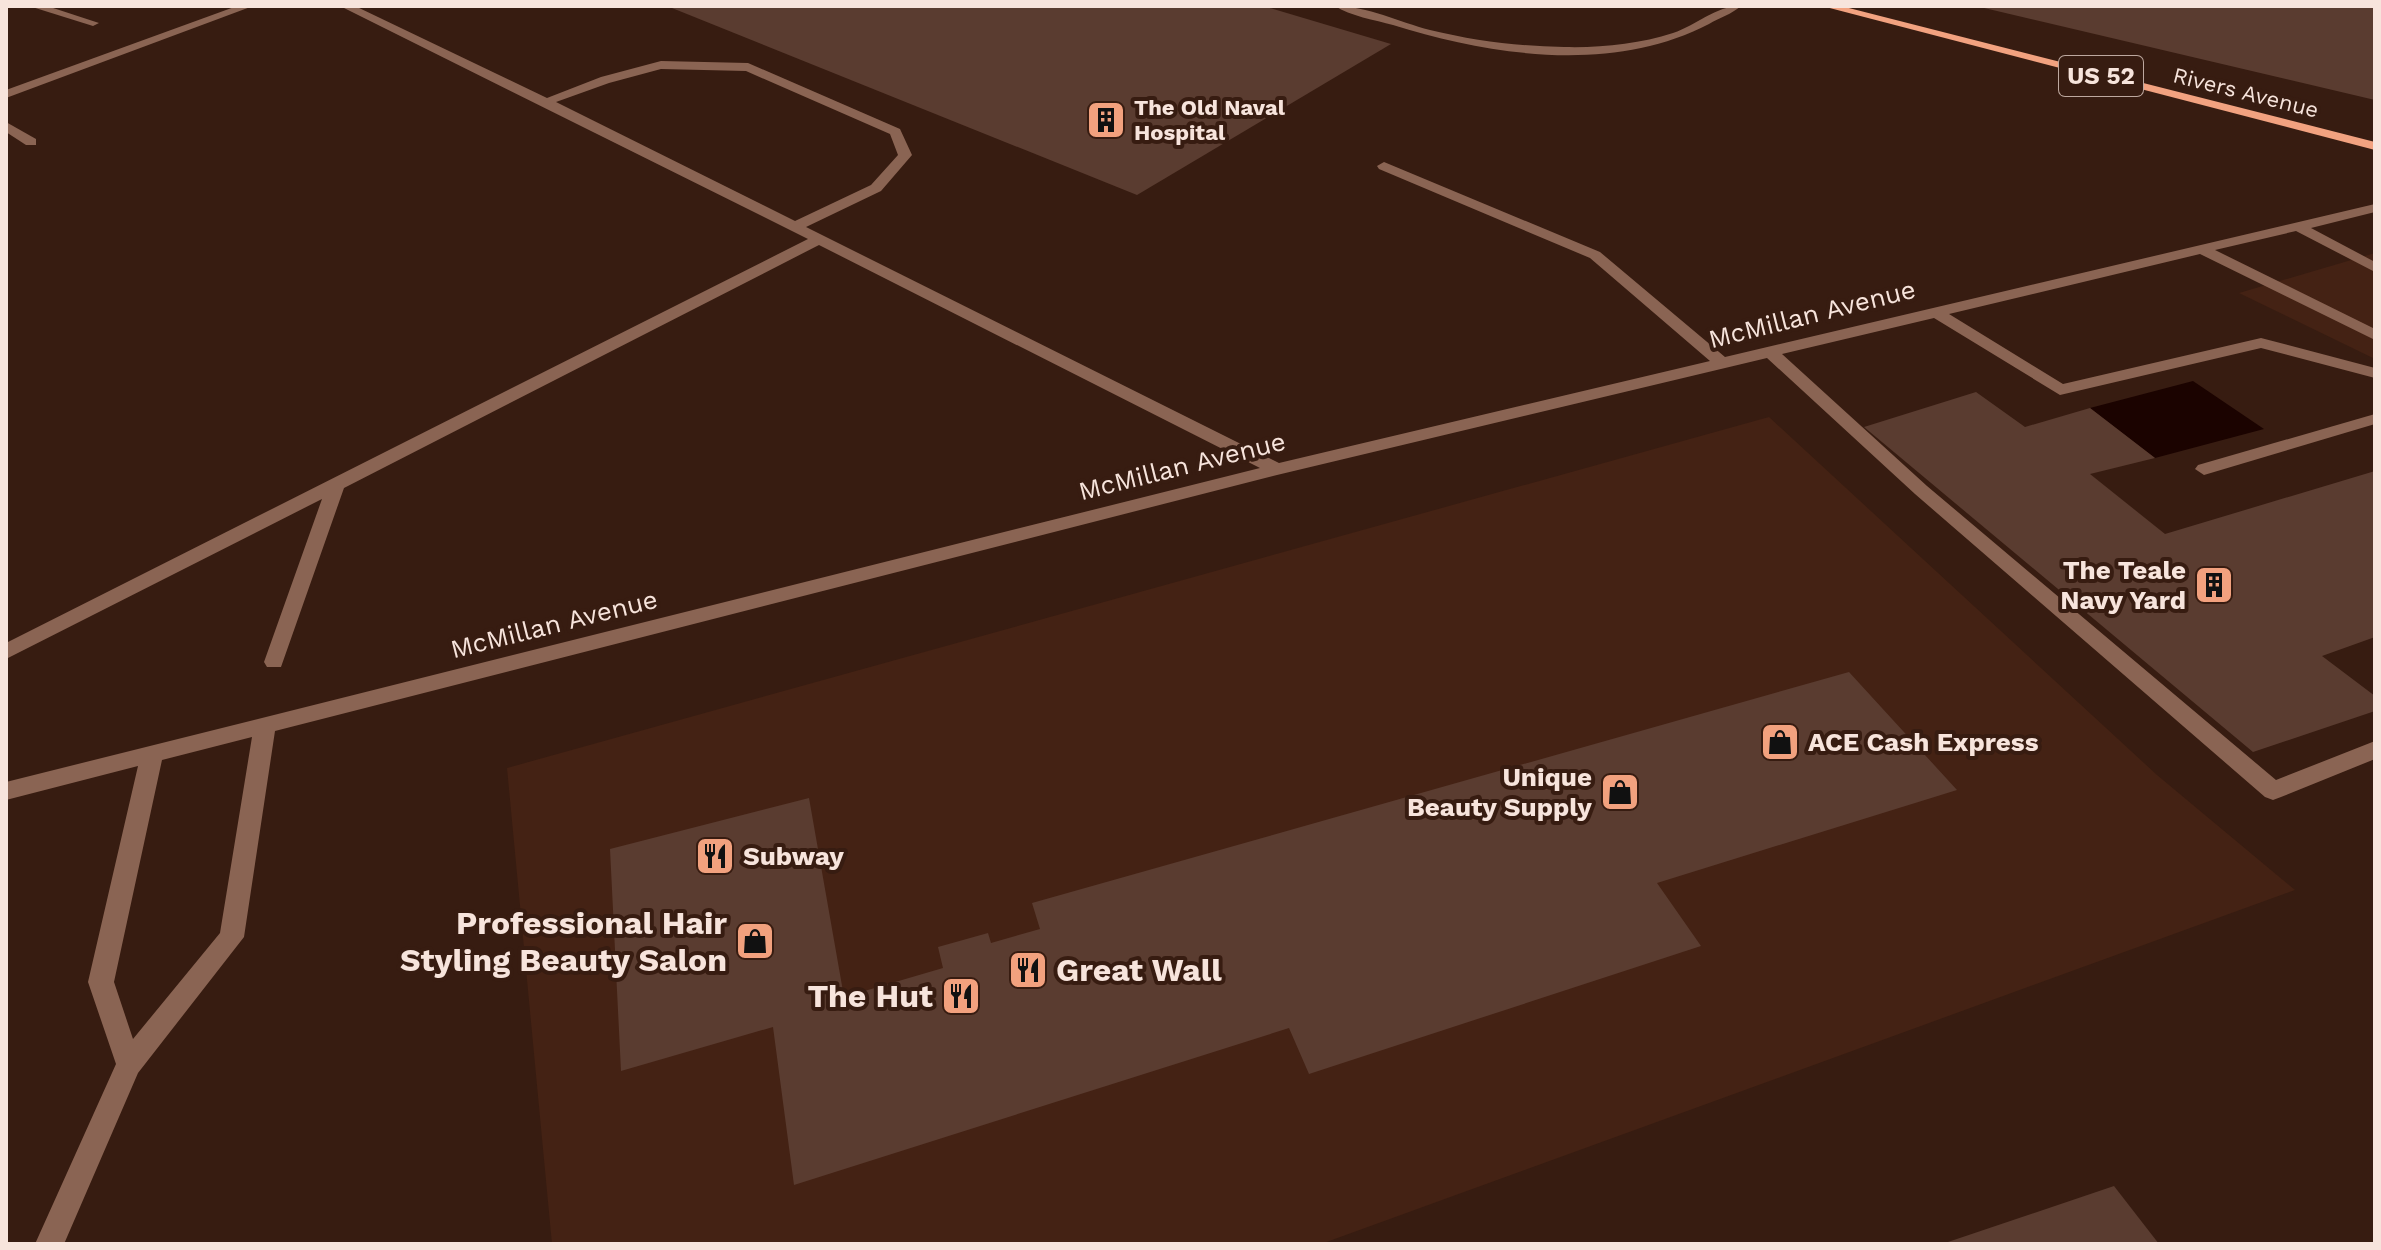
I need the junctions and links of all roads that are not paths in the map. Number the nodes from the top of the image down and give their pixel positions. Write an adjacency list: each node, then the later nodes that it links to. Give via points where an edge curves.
1 (35, 6): 7 (street)
2 (247, 6): 8 (street)
3 (346, 6): 9 (street)
4 (1341, 6): 5 (street, via 1493,47 1566,51 1624,48 1679,35)
5 (1735, 6)
6 (1828, 6): 12 (main road, Rivers Avenue / US 52)
7 (93, 23)
8 (6, 94)
9 (546, 102): 16 (street); 16 (street, via 661,65 748,67 895,132 905,155 876,188)
10 (6, 126): 11 (street)
11 (31, 142)
12 (2375, 146)
13 (1384, 166): 23 (street, via 1595,255)
14 (2375, 208): 15 (street, McMillan Avenue)
15 (2297, 226): 18 (street, McMillan Avenue); 19 (street)
16 (795, 227): 17 (street)
17 (819, 239): 26 (street); 28 (street)
18 (2201, 249): 20 (street, McMillan Avenue); 21 (street)
19 (2375, 268)
20 (1934, 311): 22 (street, McMillan Avenue); 24 (street, via 2060,390 2261,343)
21 (2375, 335)
22 (1770, 352): 23 (street, McMillan Avenue); 32 (street, via 1921,490 2273,791)
23 (1722, 363): 26 (street, McMillan Avenue)
24 (2375, 373)
25 (2375, 419): 27 (street)
26 (1277, 469): 31 (street, McMillan Avenue)
27 (2204, 469)
28 (336, 485): 29 (street); 30 (street)
29 (6, 652)
30 (274, 662)
31 (265, 724): 33 (street, McMillan Avenue); 35 (street, via 232,937)
32 (2375, 750)
33 (152, 755): 34 (street, McMillan Avenue); 35 (street, via 101,982)
34 (6, 791)
35 (129, 1064): 36 (street)
36 (49, 1244)

